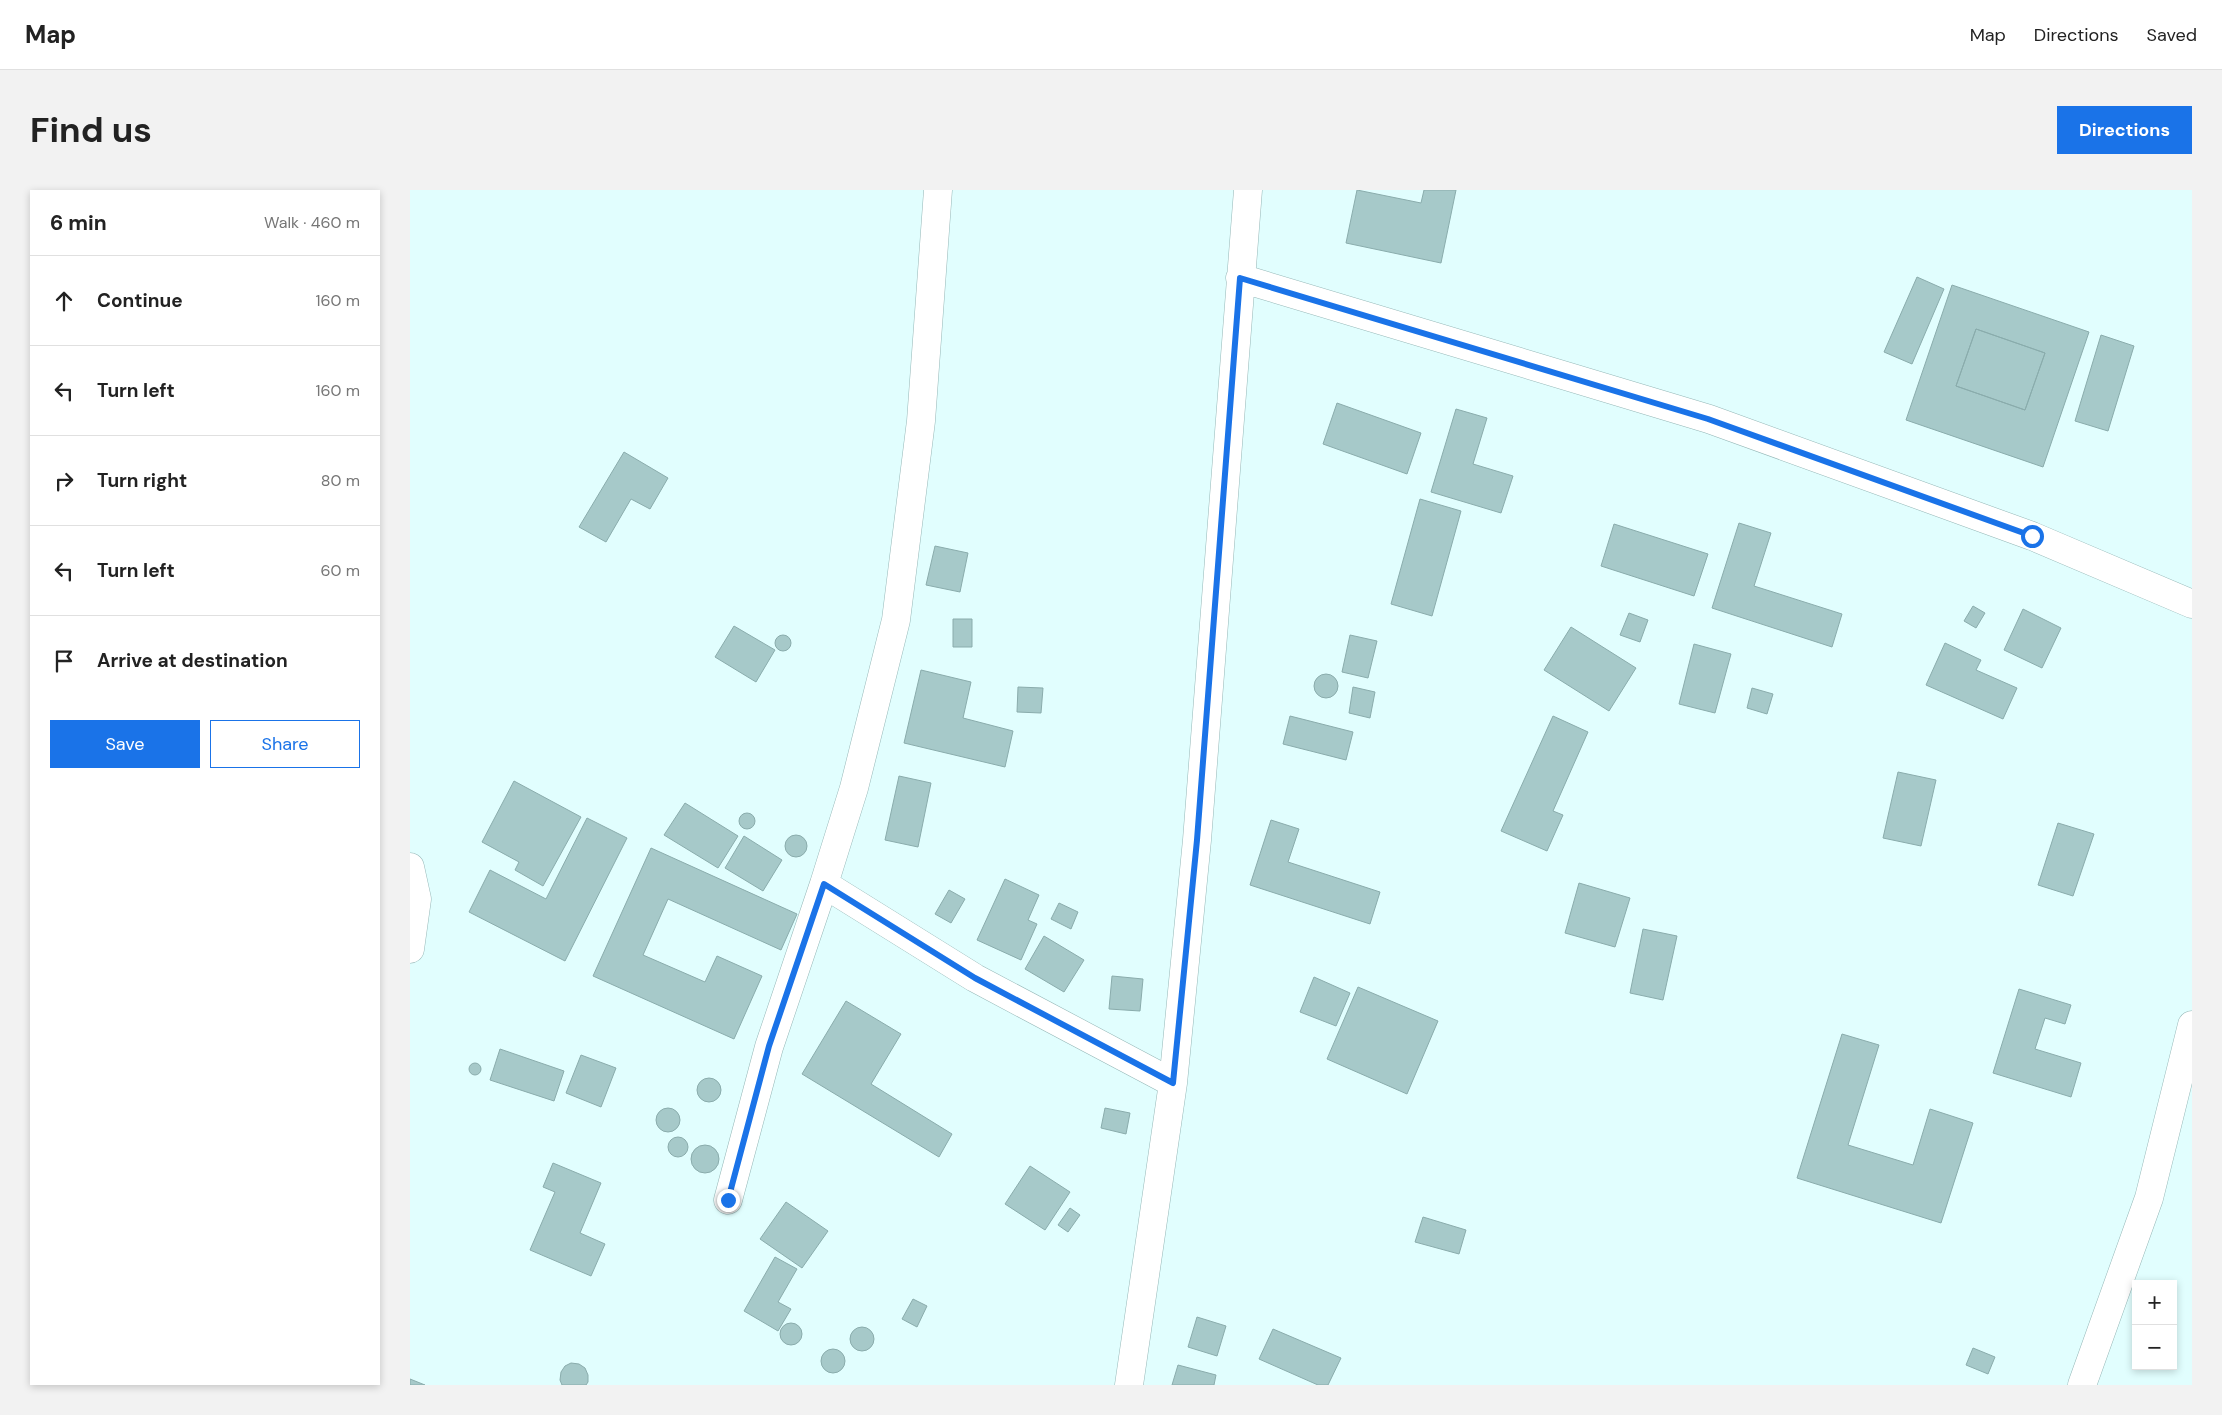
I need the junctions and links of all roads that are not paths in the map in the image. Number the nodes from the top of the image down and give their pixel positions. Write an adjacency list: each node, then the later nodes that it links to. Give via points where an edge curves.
1 (938, 190): 6 (street, via 920,421 896,620 854,788)
2 (1248, 190): 3 (street)
3 (1240, 278): 4 (street, via 1708,419 2032,536); 9 (street, via 1197,840)
4 (2192, 604)
5 (410, 868): 7 (street, via 417,899)
6 (824, 884): 9 (street, via 975,978); 10 (street, via 769,1046)
7 (410, 949)
8 (2192, 1025): 12 (street, via 2149,1198)
9 (1173, 1083): 11 (street)
10 (728, 1200)
11 (1129, 1385)
12 (2082, 1385)

